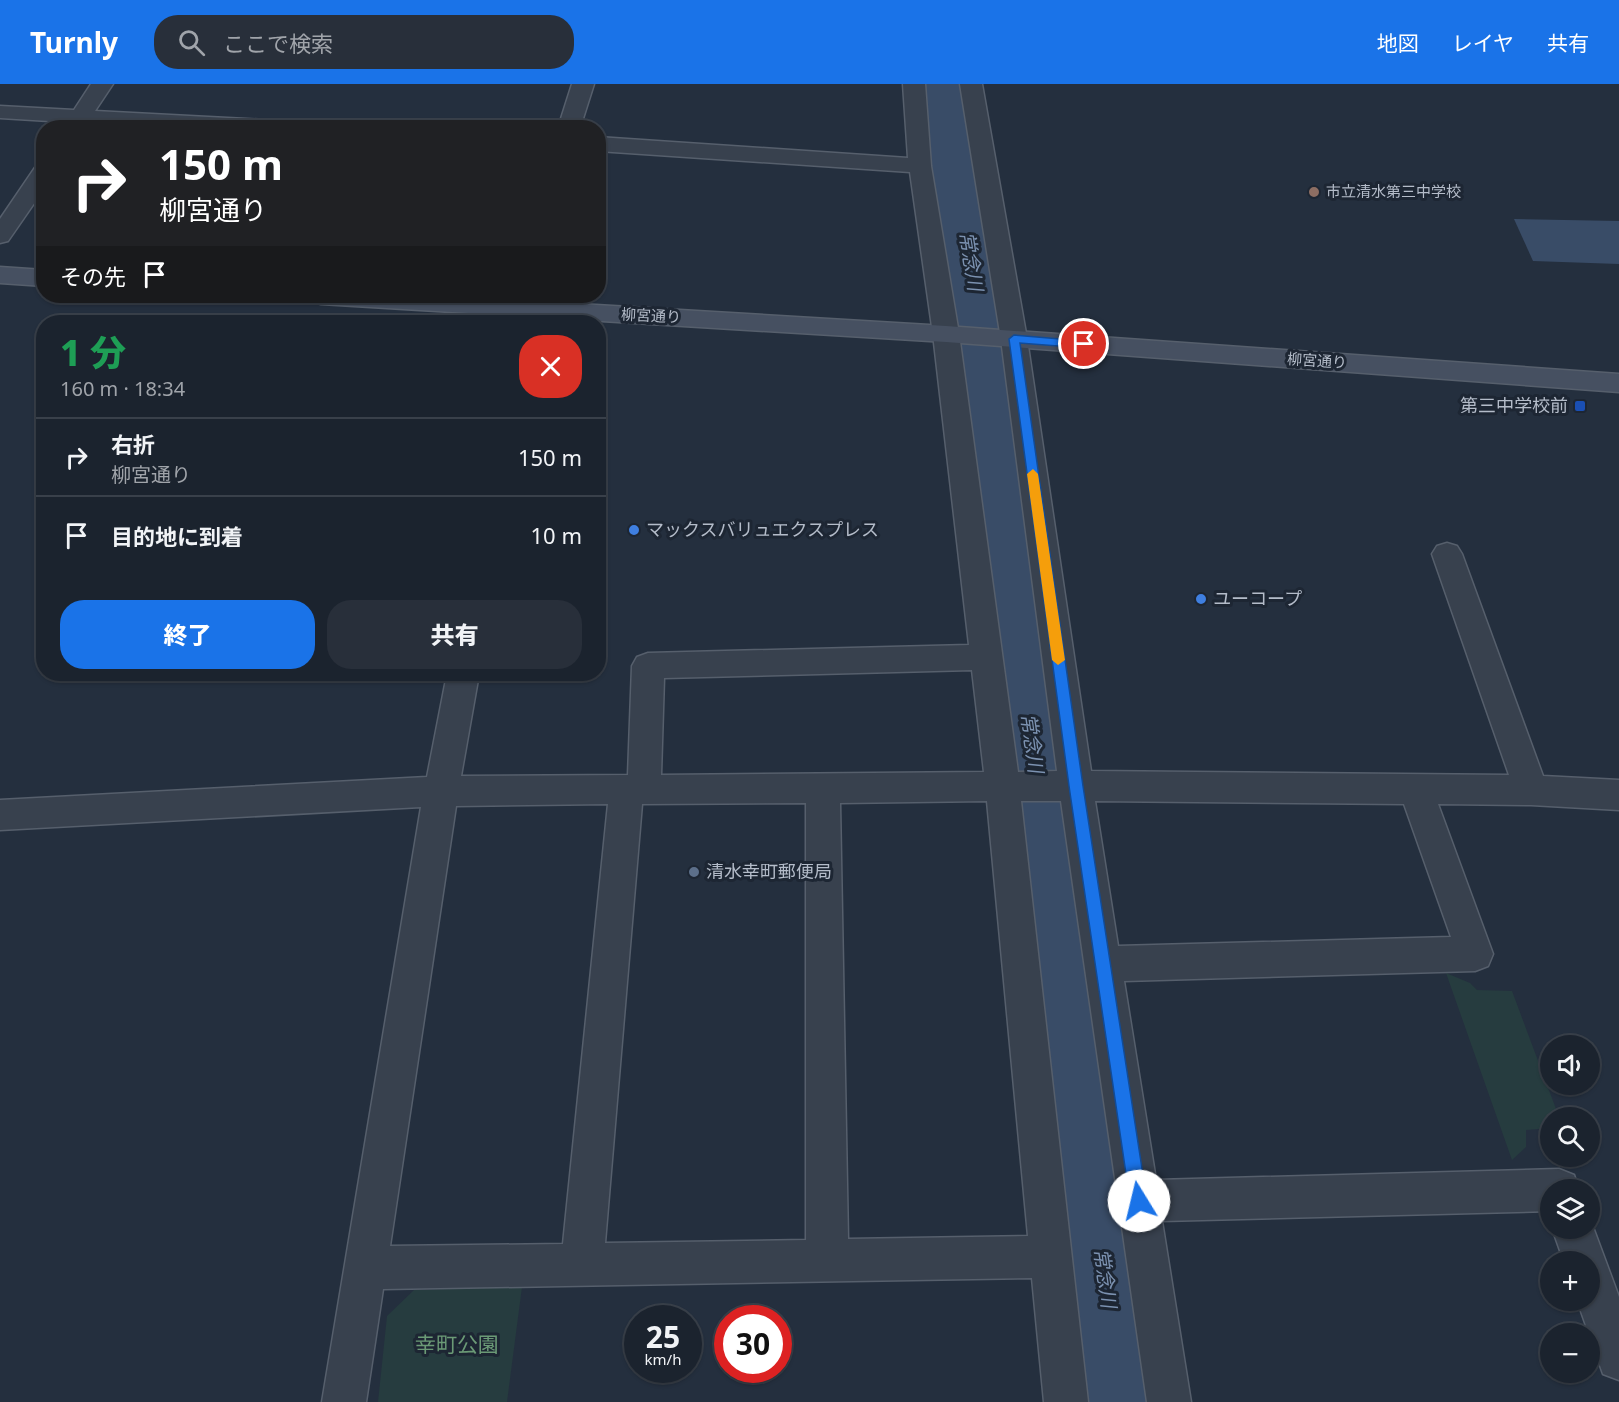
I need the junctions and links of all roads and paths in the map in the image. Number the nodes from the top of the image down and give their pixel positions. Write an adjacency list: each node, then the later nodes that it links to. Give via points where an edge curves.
1 (102, 84): 7 (street)
2 (583, 84): 8 (street)
3 (914, 84): 10 (street)
4 (971, 84): 18 (street)
5 (0, 112): 6 (street)
6 (61, 120)
7 (77, 120)
8 (572, 120)
9 (606, 145): 10 (street)
10 (921, 166): 17 (street)
11 (36, 183): 12 (street)
12 (0, 236)
13 (0, 275): 14 (street)
14 (36, 277)
15 (434, 303): 16 (street, 柳宮通り)
16 (531, 309): 17 (street, 柳宮通り)
17 (946, 334): 18 (street, 柳宮通り); 21 (street)
18 (1014, 339): 19 (street, 柳宮通り); 23 (street)
19 (1619, 383)
20 (1447, 554): 28 (street)
21 (986, 657): 25 (street); 27 (street, via 648,666)
22 (462, 681): 29 (street)
23 (1076, 786): 25 (street); 26 (street); 32 (street)
24 (823, 788): 25 (street); 27 (street); 36 (street)
25 (1003, 788): 35 (street)
26 (1416, 789): 28 (street); 32 (street, via 1475,954)
27 (635, 790): 29 (street); 37 (street)
28 (1531, 790): 30 (street)
29 (441, 791): 31 (street); 38 (street)
30 (1619, 795)
31 (0, 815)
32 (1102, 964): 34 (street)
33 (1540, 1190): 34 (street)
34 (1139, 1201): 43 (street)
35 (1052, 1257): 36 (street); 42 (street)
36 (827, 1260): 37 (street)
37 (582, 1264): 38 (street)
38 (366, 1268): 41 (street)
39 (1600, 1304): 40 (street)
40 (1619, 1358)
41 (344, 1402)
42 (1066, 1402)
43 (1170, 1402)

